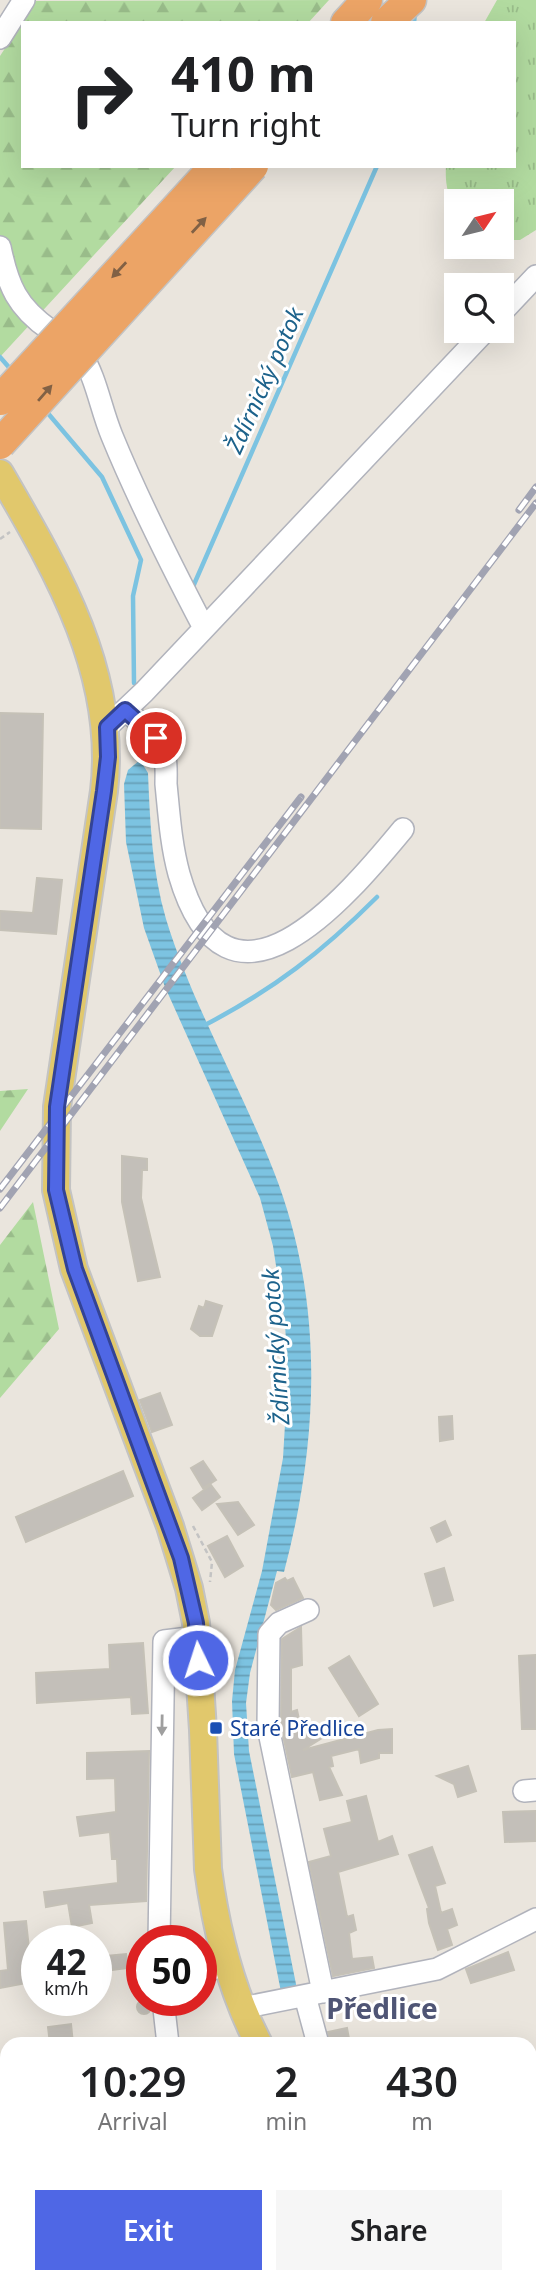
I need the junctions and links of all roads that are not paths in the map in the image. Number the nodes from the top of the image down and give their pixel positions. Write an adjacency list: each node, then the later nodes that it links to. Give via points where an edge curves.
1 (24, 0): 8 (street)
2 (367, 0): 5 (highway)
3 (406, 0): 6 (highway)
4 (411, 0): 7 (highway)
5 (348, 21)
6 (388, 21)
7 (388, 21)
8 (0, 38)
9 (213, 168): 15 (highway, one-way to 15, bridge)
10 (251, 168): 16 (highway, one-way to 10, bridge)
11 (0, 247): 18 (street, via 18,303 78,349 96,382 110,432)
12 (536, 276): 13 (street)
13 (514, 299)
14 (473, 343): 18 (street)
15 (0, 400)
16 (0, 444)
17 (0, 473): 19 (main road, via 68,599)
18 (200, 621): 19 (street)
19 (116, 718): 20 (street, via 156,738 164,753 179,872 194,912 224,944 250,951 282,945 322,916); 22 (main road, via 57,1107 56,1190 75,1269 181,1558)
20 (403, 829)
21 (308, 1610): 27 (street, via 279,1623 268,1634 268,1727)
22 (197, 1637): 24 (street, one-way to 24, via 164,1641); 25 (main road)
23 (536, 1919): 27 (street, via 437,1969)
24 (159, 1925)
25 (211, 1925)
26 (217, 1972): 28 (main road)
27 (314, 1994): 28 (street); 32 (street)
28 (242, 2008): 31 (main road)
29 (165, 2016): 30 (street)
30 (167, 2037)
31 (256, 2037)
32 (317, 2037)

